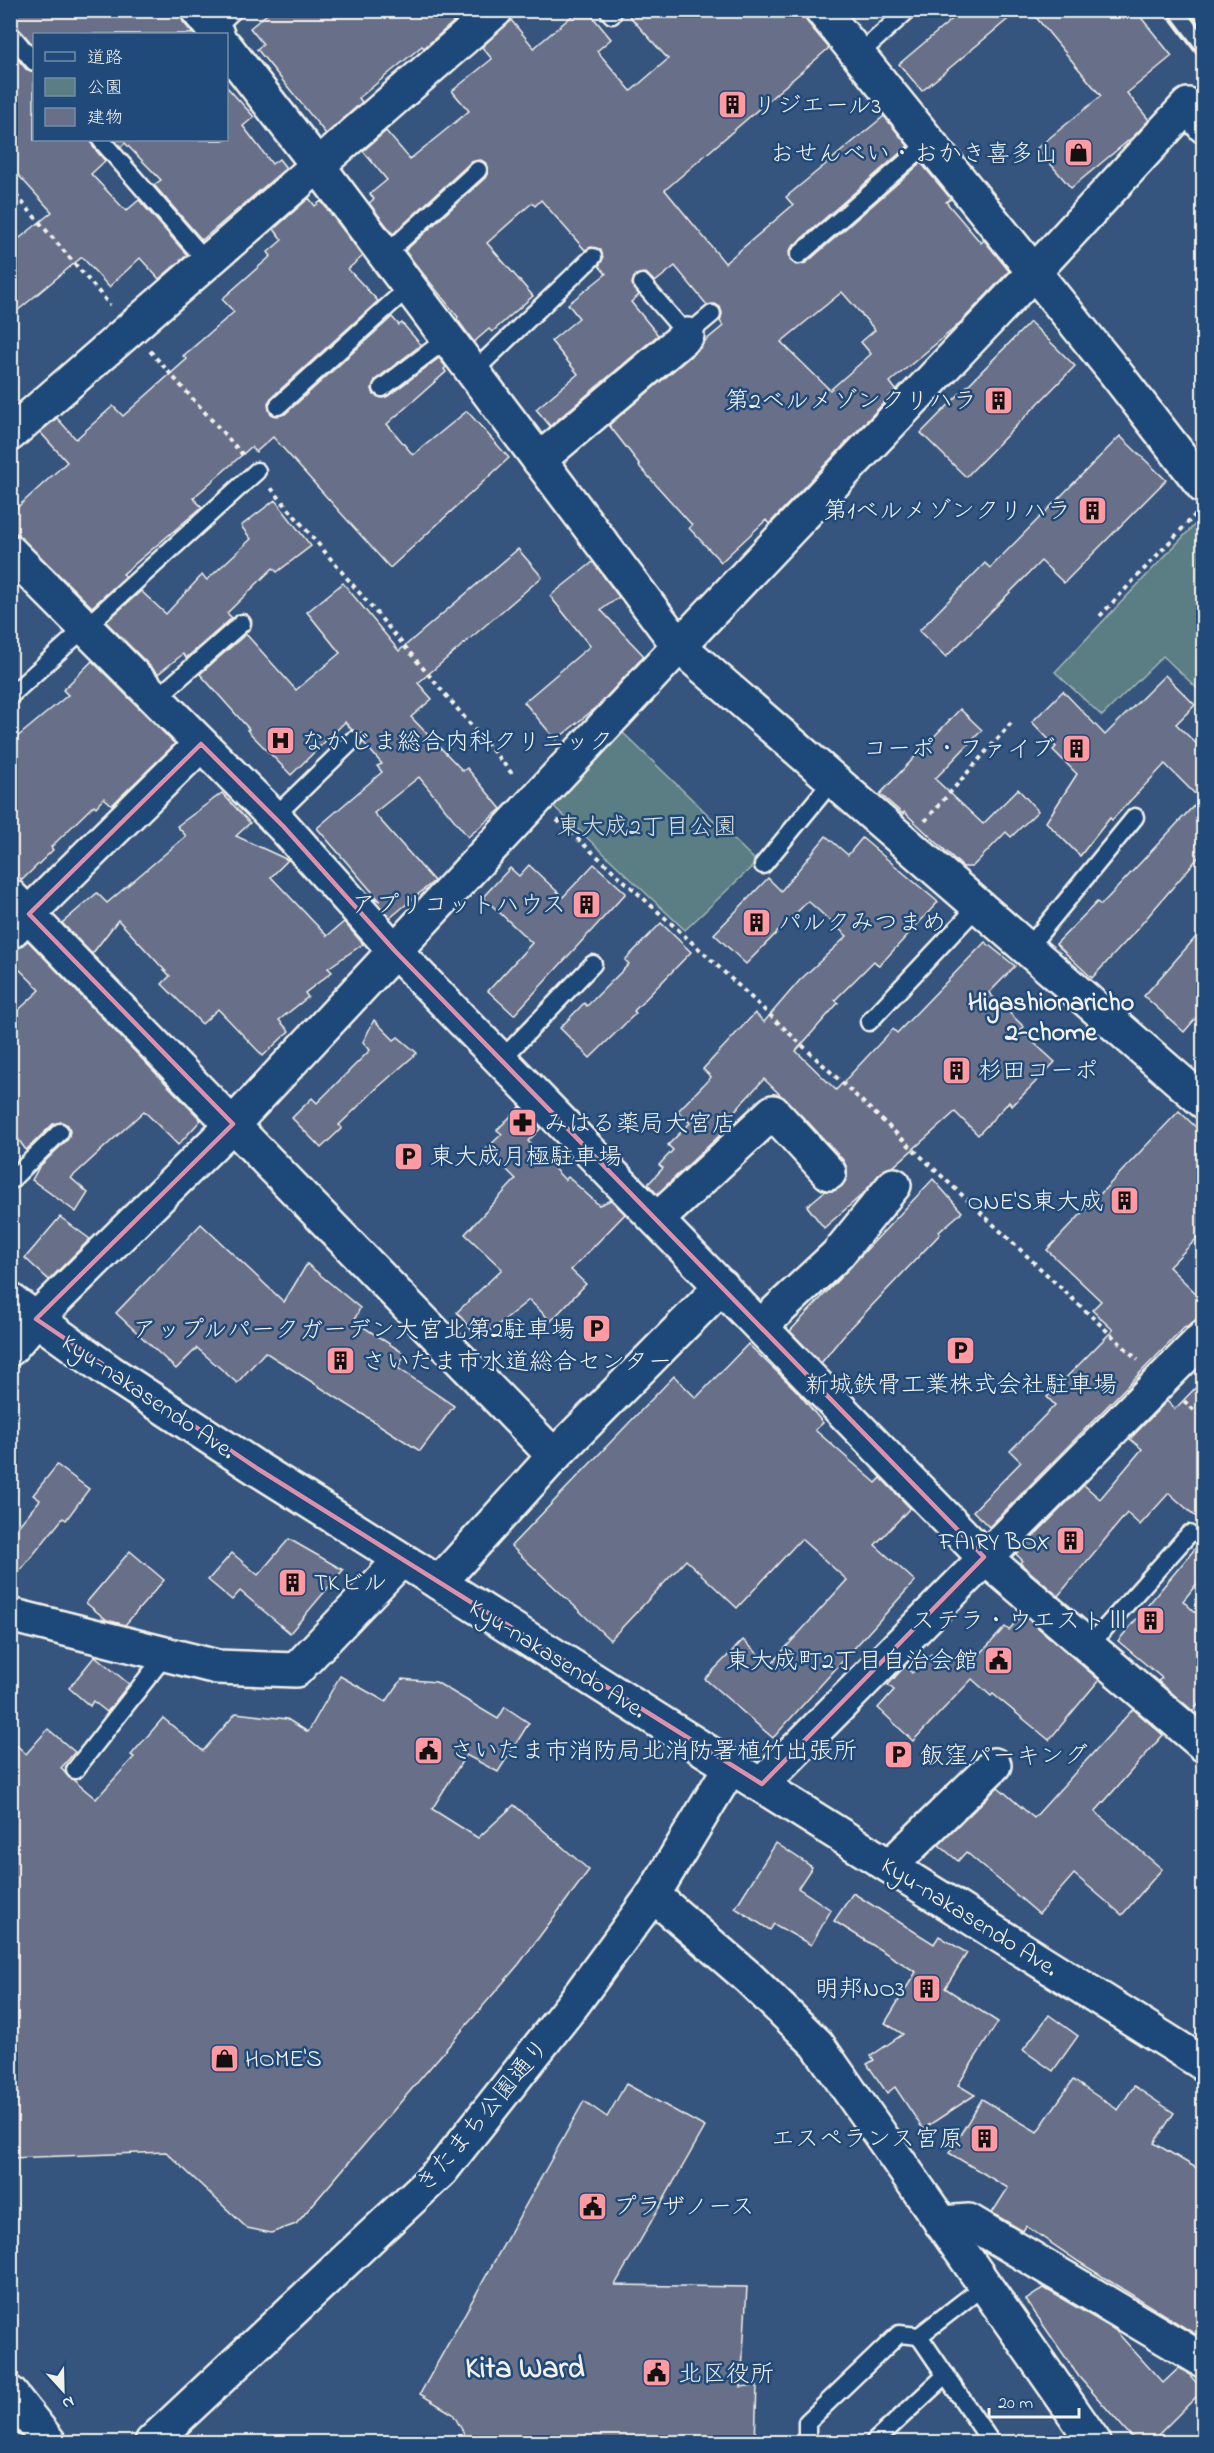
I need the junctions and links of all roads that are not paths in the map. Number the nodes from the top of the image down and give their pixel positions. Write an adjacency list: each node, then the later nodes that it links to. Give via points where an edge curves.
1 (496, 10): 11 (street)
2 (822, 10): 6 (street)
3 (908, 10): 6 (lane)
4 (15, 39): 7 (lane)
5 (228, 48): 11 (street)
6 (858, 55): 10 (street)
7 (33, 61)
8 (1203, 126): 17 (street, via 1188,105)
9 (102, 141): 16 (lane)
10 (929, 142): 14 (lane); 17 (street)
11 (319, 166): 13 (street); 16 (street)
12 (478, 170): 13 (lane)
13 (385, 255): 19 (street)
14 (799, 255)
15 (592, 257): 23 (lane)
16 (208, 263): 26 (street)
17 (1034, 272): 29 (street, via 1114,370); 33 (street)
18 (642, 283): 21 (lane)
19 (410, 287): 22 (street); 25 (lane)
20 (712, 314): 21 (lane)
21 (687, 335): 27 (street)
22 (448, 338): 23 (street); 24 (lane)
23 (473, 372): 27 (street)
24 (382, 388)
25 (278, 406)
26 (10, 434)
27 (540, 460): 33 (street)
28 (257, 471): 32 (lane)
29 (1199, 501)
30 (10, 552): 32 (street)
31 (242, 623): 35 (lane)
32 (85, 627): 34 (lane); 35 (street)
33 (679, 646): 38 (street); 45 (street)
34 (10, 696)
35 (156, 699): 37 (street)
36 (353, 740): 39 (lane)
37 (201, 744): 39 (street); 43 (street)
38 (833, 780): 41 (lane); 42 (street)
39 (274, 817): 45 (street)
40 (1135, 817): 44 (lane)
41 (763, 865)
42 (978, 906): 44 (street); 47 (lane)
43 (16, 914): 50 (street)
44 (1027, 949): 49 (street)
45 (395, 951): 48 (street); 50 (street)
46 (593, 964): 48 (lane)
47 (869, 1022)
48 (501, 1060): 55 (street)
49 (1203, 1102)
50 (233, 1124): 57 (street); 61 (street)
51 (60, 1132): 53 (lane)
52 (829, 1173): 55 (street, via 772,1112)
53 (10, 1181)
54 (894, 1185): 58 (street, via 837,1255)
55 (657, 1220): 56 (street)
56 (722, 1286): 58 (street); 61 (street)
57 (23, 1310): 60 (street); 64 (street, Kyu-nakasendo Ave., via 182,1420)
58 (761, 1326): 63 (street)
59 (1203, 1337): 63 (street)
60 (10, 1349)
61 (554, 1456): 65 (street)
62 (1190, 1534): 67 (lane)
63 (984, 1557): 67 (street); 73 (street)
64 (401, 1560): 65 (street, Kyu-nakasendo Ave.); 68 (street, via 296,1670 217,1667)
65 (439, 1583): 71 (street, Kyu-nakasendo Ave.)
66 (10, 1615): 68 (street)
67 (1089, 1646): 69 (street)
68 (166, 1654): 72 (lane)
69 (1203, 1745)
70 (994, 1765): 74 (street)
71 (731, 1766): 73 (street, Kyu-nakasendo Ave.); 75 (street, きたまち公園通り)
72 (75, 1770)
73 (762, 1784): 74 (street, Kyu-nakasendo Ave.)
74 (890, 1866): 76 (street, Kyu-nakasendo Ave.)
75 (653, 1895): 77 (street, via 748,1977 817,2044); 85 (street, きたまち公園通り, via 441,2171)
76 (1203, 2064)
77 (941, 2223): 78 (street); 80 (street, via 969,2221)
78 (985, 2285): 79 (lane); 88 (street)
79 (919, 2336): 81 (lane); 86 (lane, via 899,2334 807,2422)
80 (1203, 2361)
81 (946, 2375): 83 (lane); 87 (lane)
82 (10, 2393): 84 (street)
83 (987, 2441)
84 (50, 2442)
85 (152, 2442)
86 (807, 2442)
87 (874, 2442)
88 (1094, 2442)

